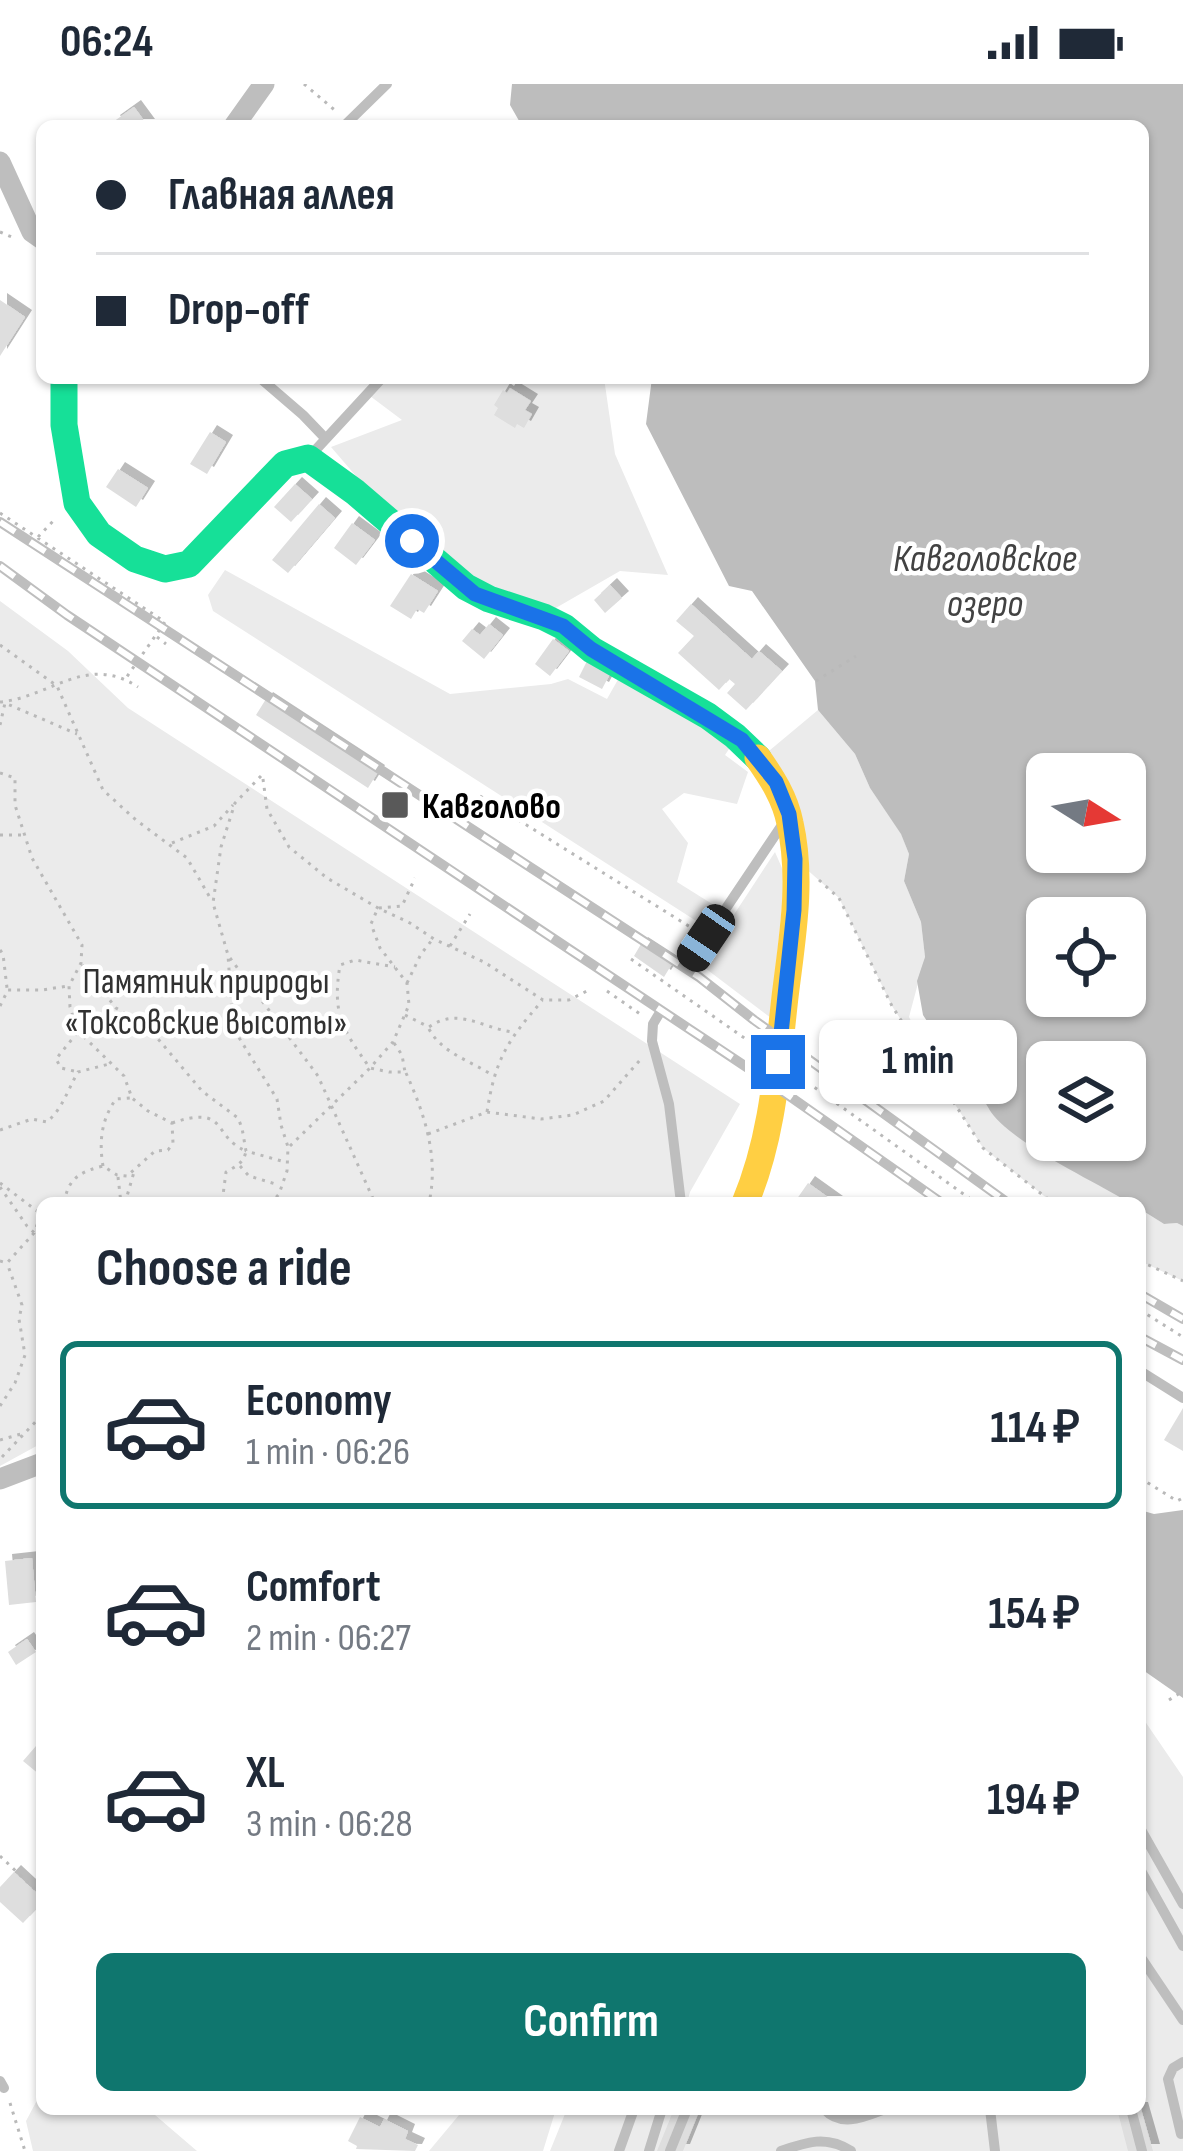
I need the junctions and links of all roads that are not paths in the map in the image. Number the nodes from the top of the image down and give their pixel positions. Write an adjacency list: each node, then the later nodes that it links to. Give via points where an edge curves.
1 (264, 84): 3 (street)
2 (387, 84): 4 (lane)
3 (238, 120)
4 (349, 120)
5 (0, 162): 6 (street)
6 (36, 234)
7 (64, 384): 10 (street, via 77,502 99,535 165,569 189,564 285,464)
8 (267, 384): 10 (lane, via 303,415)
9 (376, 384): 10 (lane)
10 (317, 448): 11 (street, via 475,594 563,626 742,740 776,782)
11 (789, 814): 12 (lane); 15 (street, via 794,910 776,1074)
12 (692, 959)
13 (656, 1018): 14 (lane, via 652,1041)
14 (680, 1197)
15 (748, 1197)
16 (1146, 1376): 17 (lane)
17 (1183, 1398)
18 (36, 1465): 19 (street)
19 (0, 1479)
20 (1146, 1839): 22 (lane)
21 (1146, 1880): 23 (lane)
22 (1183, 1904)
23 (1180, 1941)
24 (1146, 1965): 25 (lane)
25 (1183, 2020)
26 (1183, 2062): 34 (lane, via 1168,2079)
27 (632, 2115): 35 (lane)
28 (660, 2115): 36 (lane)
29 (685, 2115): 37 (lane)
30 (828, 2115): 31 (lane)
31 (871, 2115)
32 (991, 2115): 40 (lane)
33 (1133, 2115): 41 (lane)
34 (1181, 2134)
35 (619, 2151)
36 (649, 2151)
37 (670, 2151)
38 (781, 2151): 39 (lane, via 824,2140)
39 (850, 2151)
40 (995, 2151)
41 (1142, 2151)

